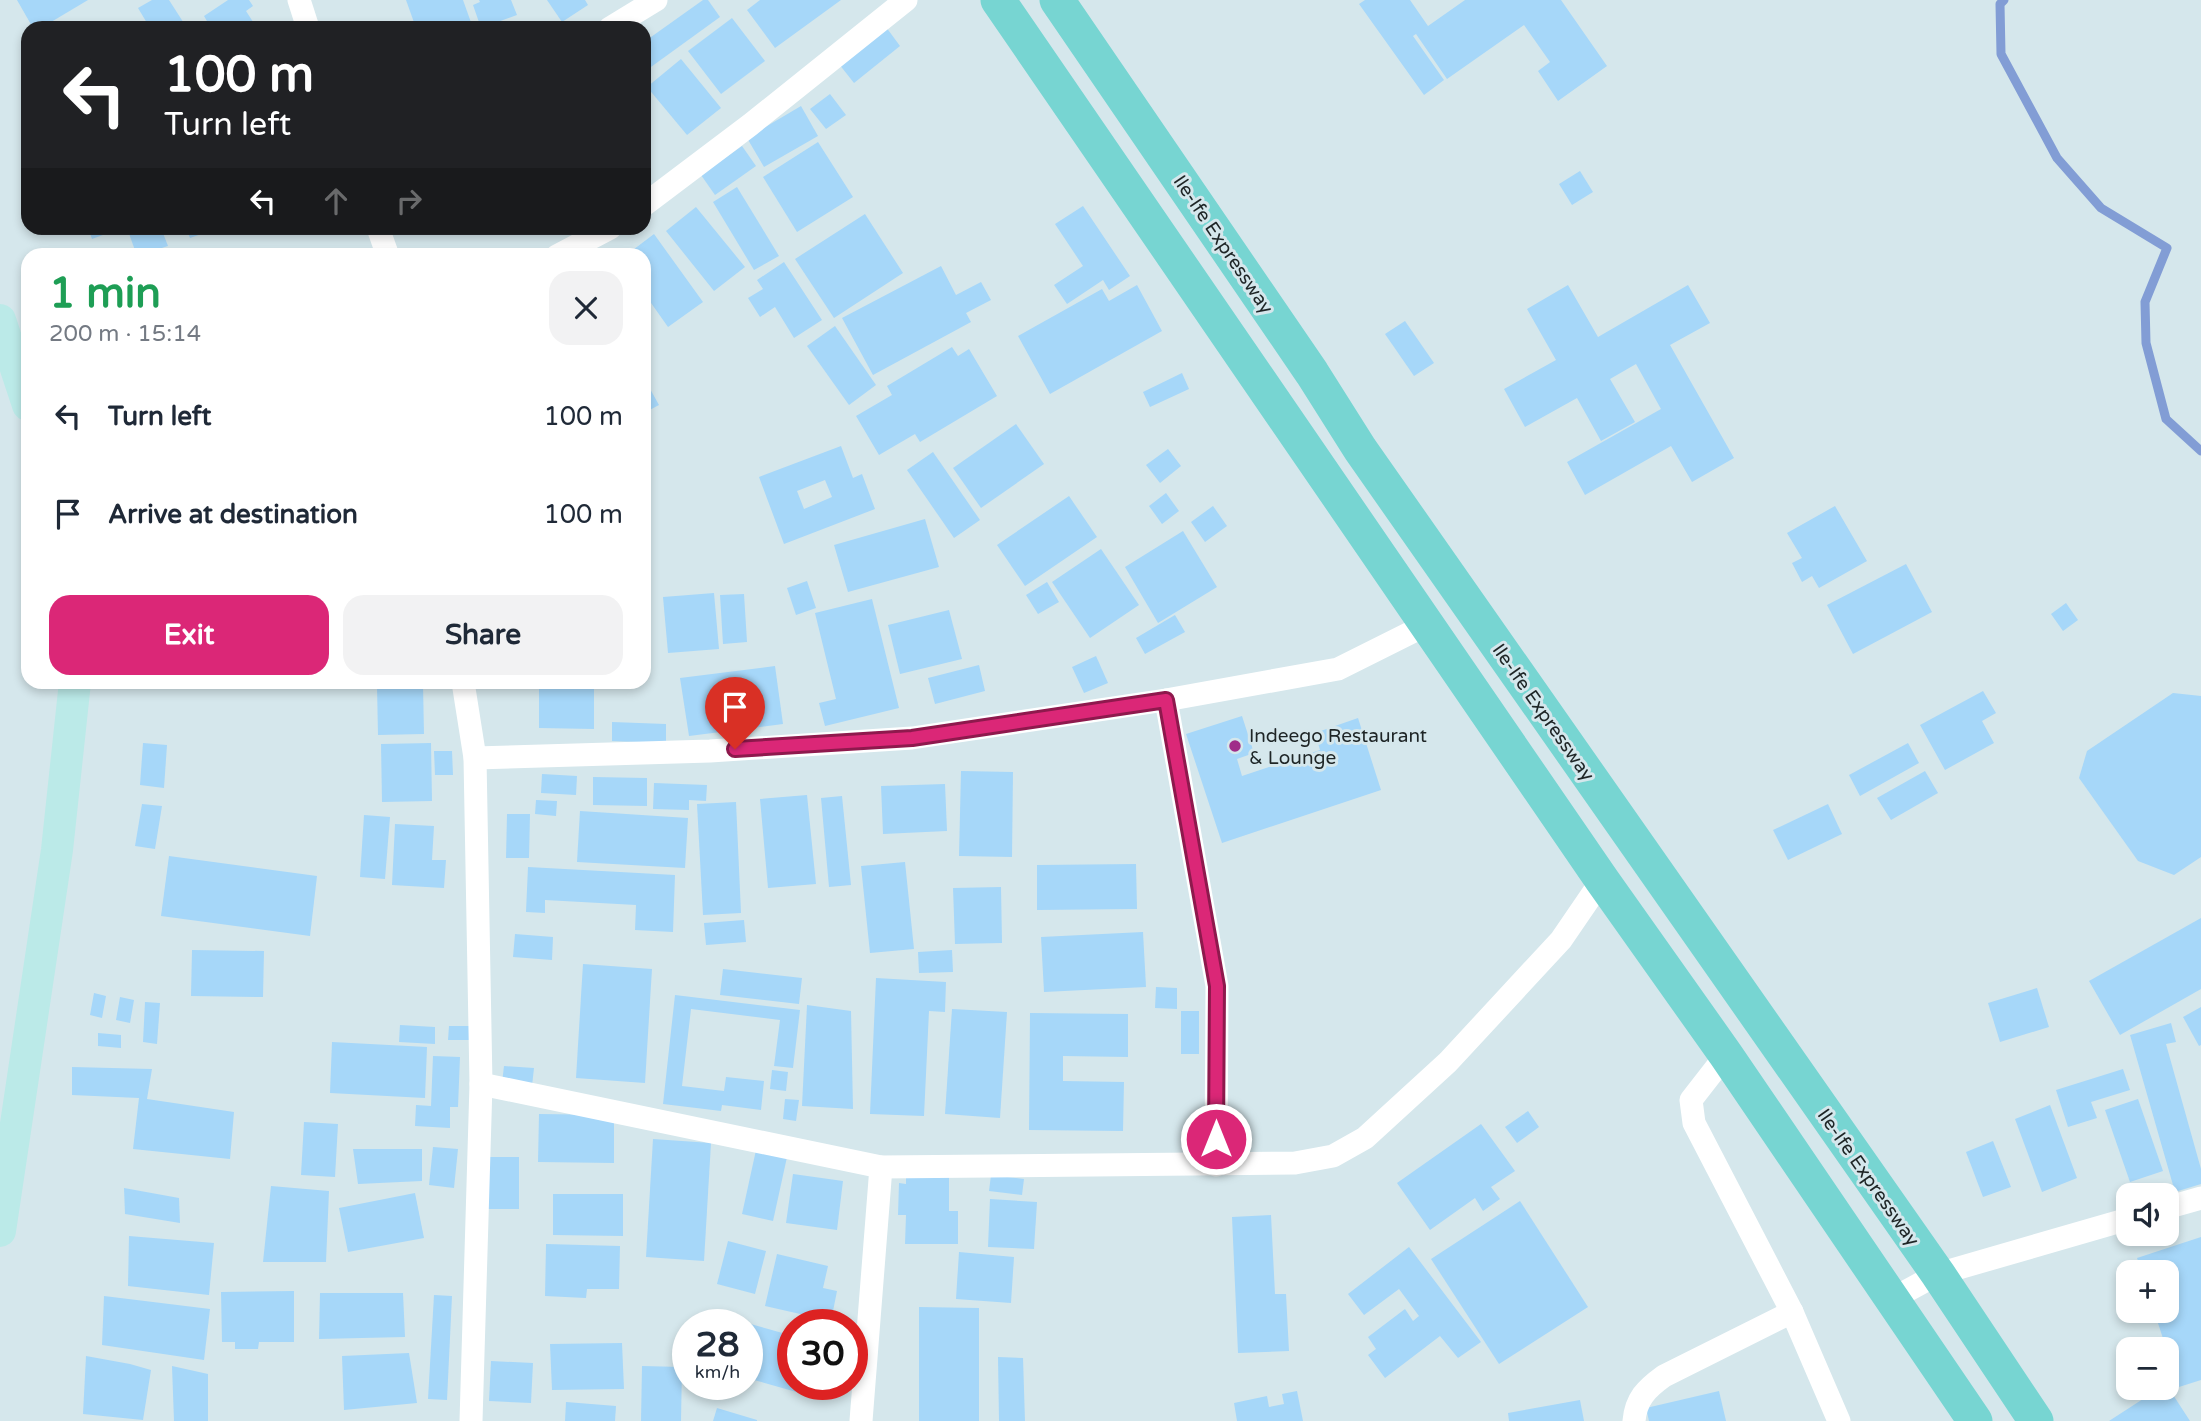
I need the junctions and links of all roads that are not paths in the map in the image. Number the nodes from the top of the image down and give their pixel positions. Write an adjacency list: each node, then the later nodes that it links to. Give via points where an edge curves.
1 (299, 0): 6 (street)
2 (656, 0): 7 (street)
3 (906, 0): 8 (street)
4 (998, 0): 14 (main road)
5 (1057, 0): 12 (main road, Ile-Ife Expressway)
6 (306, 21)
7 (622, 21)
8 (651, 200)
9 (597, 235): 10 (street)
10 (572, 248)
11 (0, 320): 13 (main road)
12 (1312, 373): 14 (main road); 29 (main road, Ile-Ife Expressway, via 1368,461)
13 (21, 384)
14 (1277, 403): 15 (main road)
15 (1428, 624): 18 (street, via 1338,669); 20 (main road)
16 (74, 689): 28 (main road, via 57,850)
17 (464, 689): 19 (street)
18 (1166, 700): 19 (street, via 912,738 710,751); 23 (street, via 1217,986)
19 (475, 758): 22 (street)
20 (1602, 880): 21 (main road); 23 (street, via 1551,950 1448,1062 1366,1138 1333,1156 1295,1163)
21 (1726, 1055): 30 (main road); 31 (street, via 1691,1100 1694,1123)
22 (481, 1084): 24 (street); 32 (street)
23 (1216, 1165): 24 (street)
24 (881, 1167): 33 (street)
25 (2201, 1198): 26 (street)
26 (2179, 1204)
27 (2116, 1222): 29 (street)
28 (0, 1231)
29 (1938, 1274): 30 (street); 37 (main road, Ile-Ife Expressway)
30 (1892, 1299): 36 (main road)
31 (1791, 1312): 34 (street, via 1664,1376 1646,1389 1635,1406); 35 (street)
32 (471, 1421)
33 (862, 1421)
34 (1634, 1421)
35 (1839, 1421)
36 (1975, 1421)
37 (2036, 1421)

